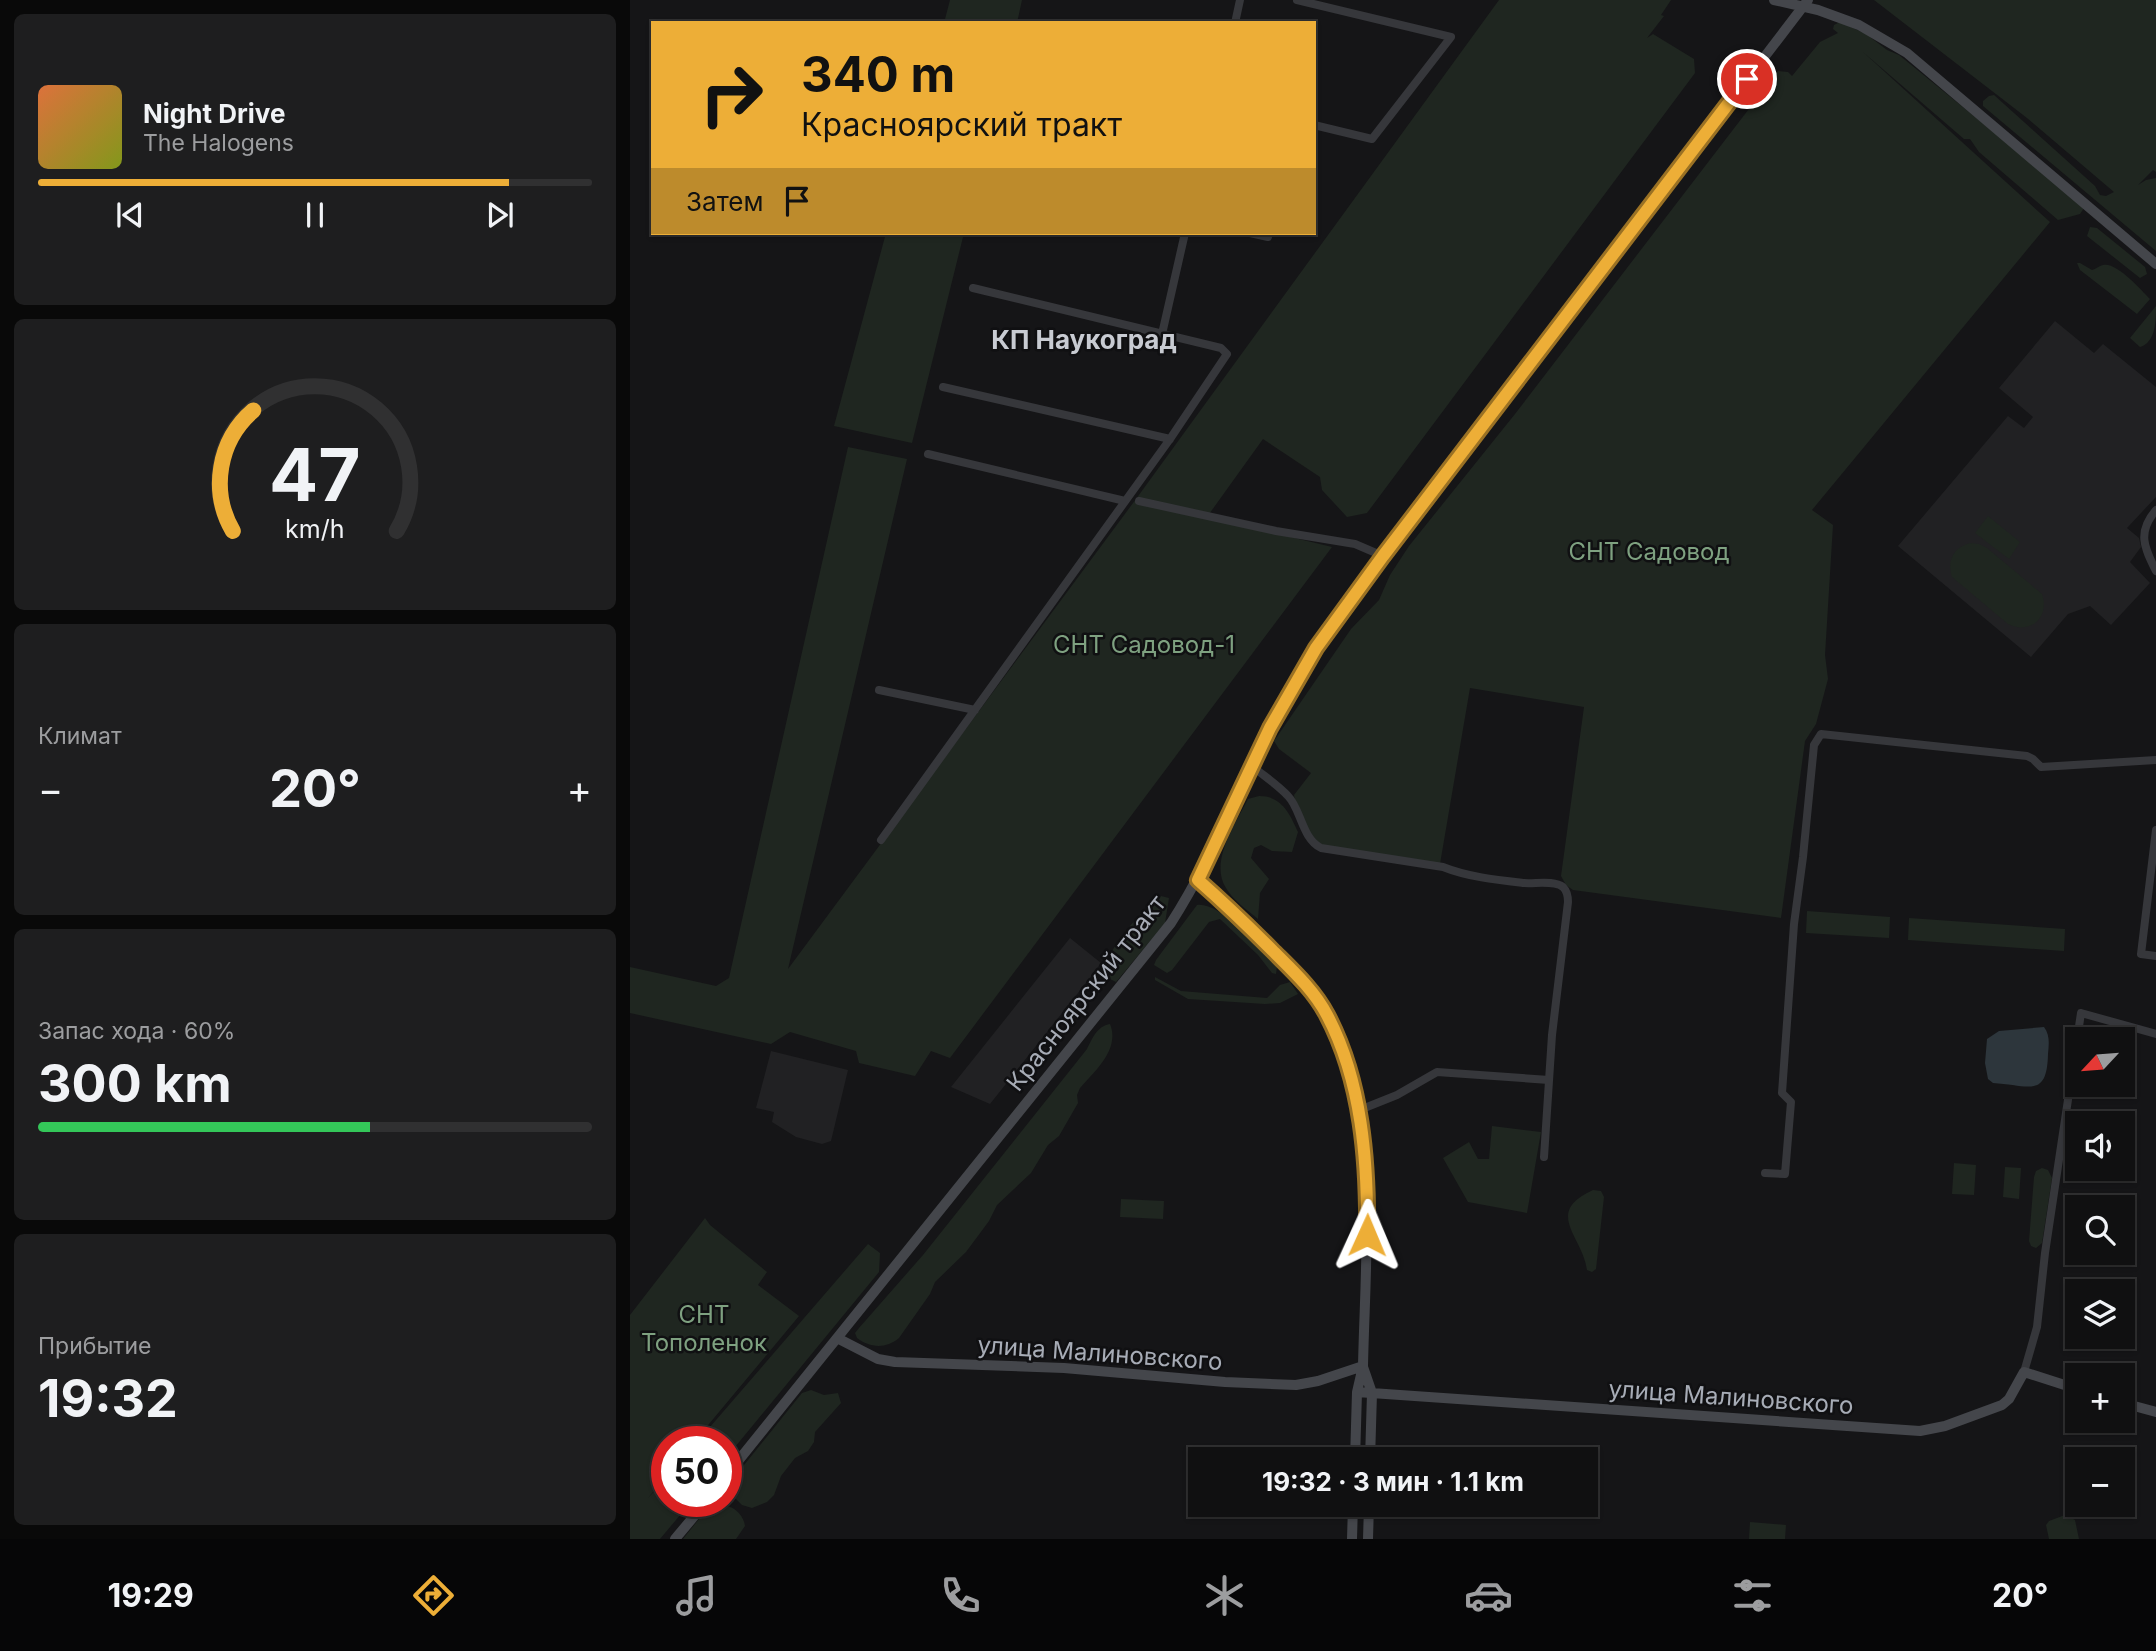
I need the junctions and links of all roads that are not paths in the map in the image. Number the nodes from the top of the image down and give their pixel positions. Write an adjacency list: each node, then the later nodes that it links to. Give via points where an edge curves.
1 (1240, 0): 5 (street)
2 (1297, 0): 6 (street, via 1451,37 1372,139)
3 (1774, 0): 4 (main road)
4 (1805, 3): 10 (main road, via 1859,25 1907,53); 19 (main road, Красноярский тракт)
5 (1235, 21)
6 (1316, 125)
7 (1185, 235): 12 (street)
8 (1259, 235): 9 (street)
9 (1268, 237)
10 (2156, 264)
11 (973, 288): 12 (street)
12 (1162, 334): 14 (street, via 1221,348 1227,354)
13 (943, 387): 14 (street)
14 (1170, 439): 16 (street)
15 (928, 454): 16 (street)
16 (1125, 501): 22 (street)
17 (1139, 501): 19 (street, via 1355,544)
18 (2156, 510): 20 (street, via 2143,529)
19 (1383, 556): 24 (main road, Красноярский тракт, via 1301,673)
20 (2156, 571)
21 (879, 690): 22 (street)
22 (975, 710): 26 (street)
23 (2156, 760): 34 (street, via 2041,767 2027,756 1821,734 1814,747 1794,924 1782,1093 1791,1102 1786,1174)
24 (1252, 766): 27 (main road, Красноярский тракт); 31 (street, via 1290,797 1300,822 1321,848 1563,887 1568,902)
25 (2156, 830): 28 (street)
26 (881, 840)
27 (1198, 880): 32 (main road, via 1290,968 1321,1006 1339,1042); 35 (main road, Красноярский тракт, via 1163,933)
28 (2152, 890): 29 (street, via 2141,954)
29 (2156, 956)
30 (2156, 1034): 37 (street, via 2081,1013 2037,1327)
31 (1549, 1080): 32 (street, via 1437,1072 1397,1096); 33 (street)
32 (1357, 1111): 36 (main road, via 1367,1201)
33 (1544, 1157)
34 (1765, 1172)
35 (837, 1338): 36 (main road, улица Малиновского, via 878,1359 895,1362 1064,1368 1225,1382 1296,1385); 45 (main road, Красноярский тракт)
36 (1363, 1367): 39 (main road); 40 (main road)
37 (2024, 1372): 38 (main road); 40 (main road, улица Малиновского, via 2002,1405 1920,1431)
38 (2065, 1385)
39 (1357, 1392): 40 (main road, улица Малиновского); 43 (main road)
40 (1372, 1393): 44 (main road)
41 (2135, 1406): 42 (main road)
42 (2156, 1412)
43 (1355, 1447)
44 (1370, 1447)
45 (742, 1456)
46 (693, 1517): 49 (main road)
47 (1353, 1517): 50 (main road)
48 (1369, 1517): 51 (main road)
49 (675, 1539)
50 (1352, 1539)
51 (1368, 1539)

